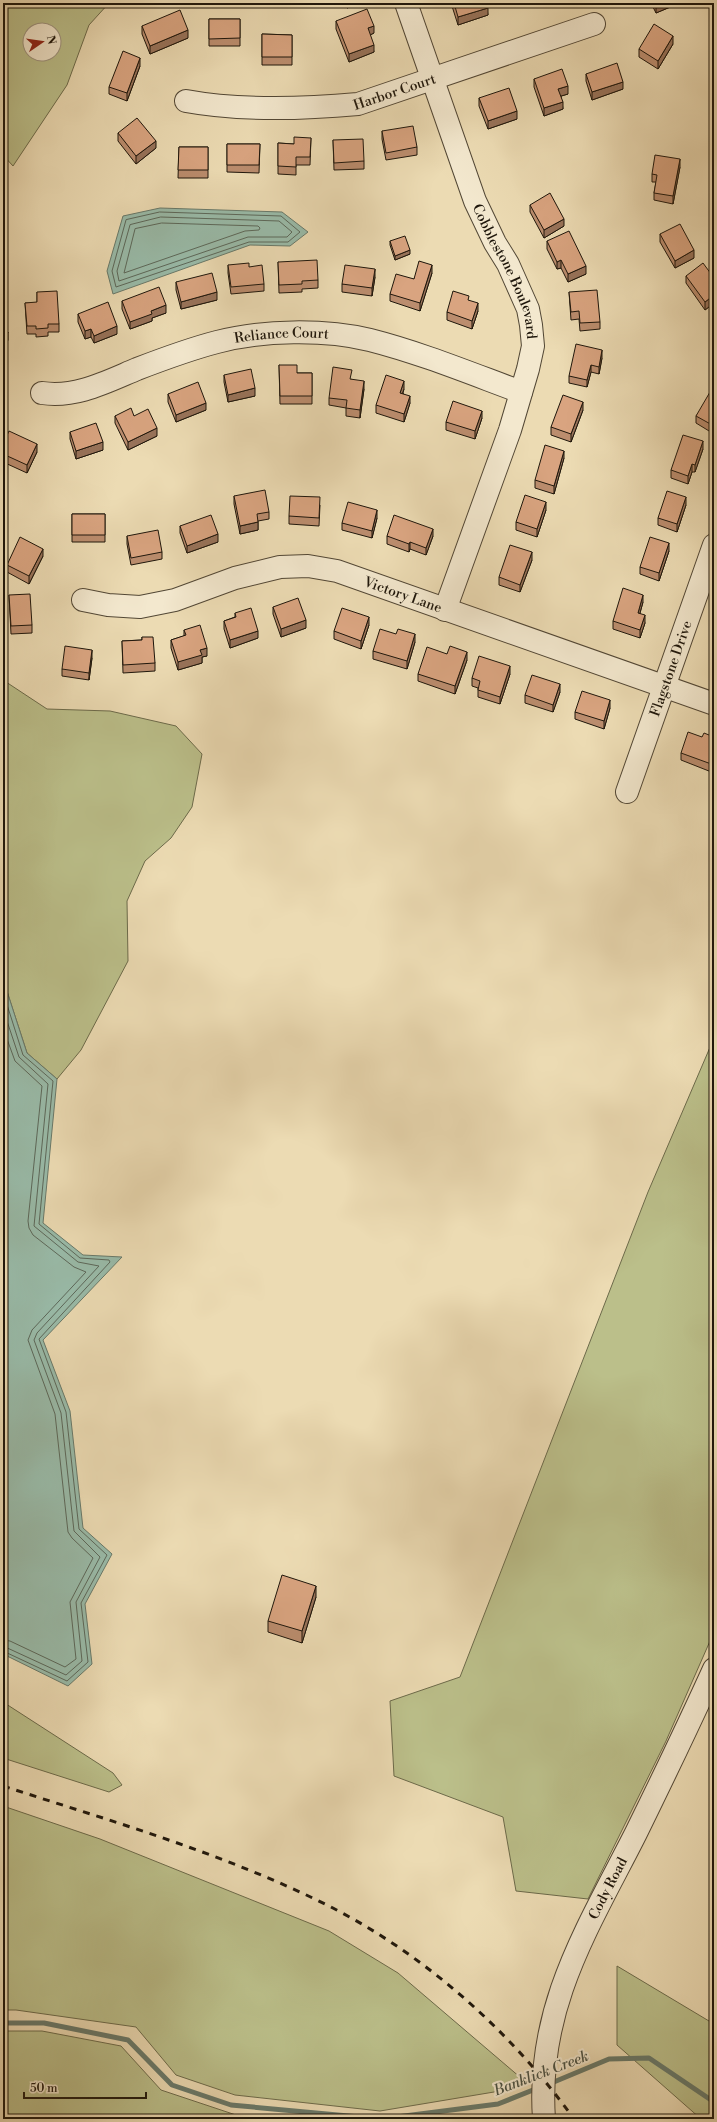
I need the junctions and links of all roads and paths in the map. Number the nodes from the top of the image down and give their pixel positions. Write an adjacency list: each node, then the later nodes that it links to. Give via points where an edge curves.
1 (406, 3): 3 (street, Cobblestone Boulevard)
2 (594, 24): 3 (street, Harbor Court)
3 (433, 79): 4 (street, Harbor Court, via 358,104 343,106 216,106); 5 (street, Cobblestone Boulevard, via 475,202 508,264 528,309 533,346)
4 (186, 101)
5 (521, 392): 6 (street, Reliance Court, via 370,340 333,334 276,334 217,342 82,391 58,395); 9 (street, Cobblestone Boulevard)
6 (42, 393)
7 (714, 545): 10 (street, Flagstone Drive)
8 (83, 600): 9 (street, Victory Lane, via 140,607 175,600 235,578 280,567 308,566 337,571)
9 (445, 610): 10 (street, Victory Lane)
10 (664, 687): 11 (street, Victory Lane); 12 (street, Flagstone Drive)
11 (714, 704)
12 (627, 792)
13 (714, 1669): 14 (street, Cody Road, via 567,1971 553,2016 544,2063)
14 (544, 2119)

